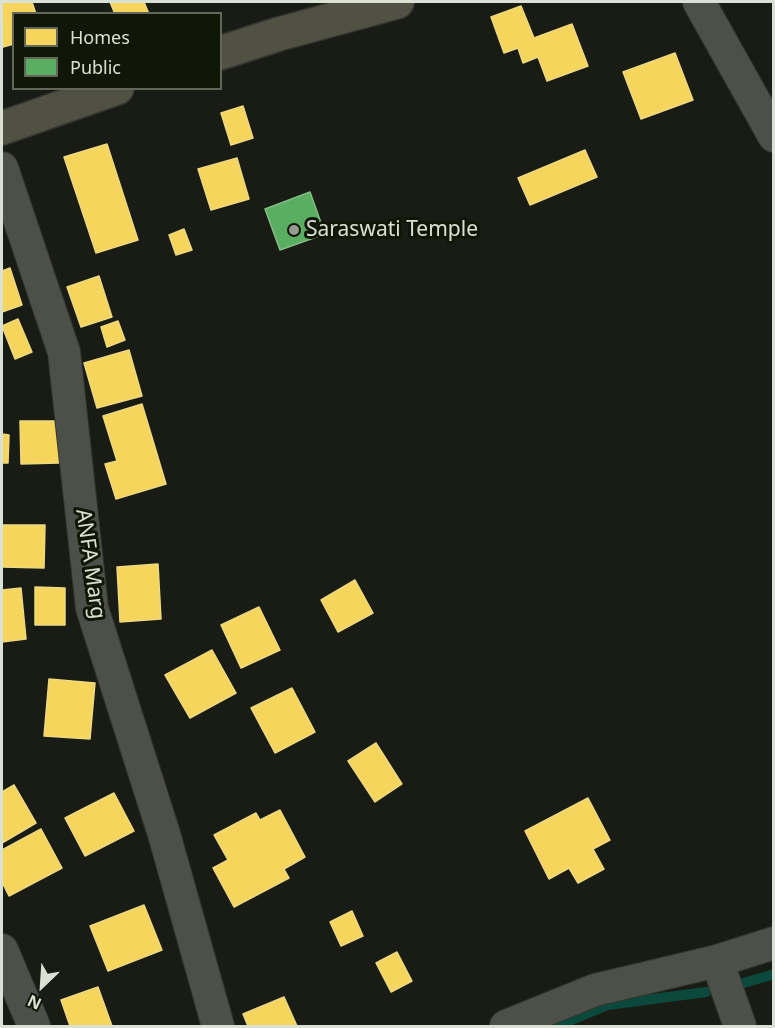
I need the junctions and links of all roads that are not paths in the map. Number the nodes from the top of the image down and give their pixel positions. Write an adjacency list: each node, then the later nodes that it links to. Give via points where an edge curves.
1 (398, 2): 3 (main road)
2 (699, 2): 6 (street)
3 (222, 52)
4 (111, 90): 5 (main road)
5 (2, 128)
6 (774, 136)
7 (2, 168): 12 (street, ANFA Marg, via 64,352 92,608 164,834)
8 (774, 943): 10 (street)
9 (2, 950): 11 (street)
10 (717, 961): 13 (street, via 595,990); 14 (street)
11 (34, 1026)
12 (218, 1026)
13 (506, 1026)
14 (740, 1026)

